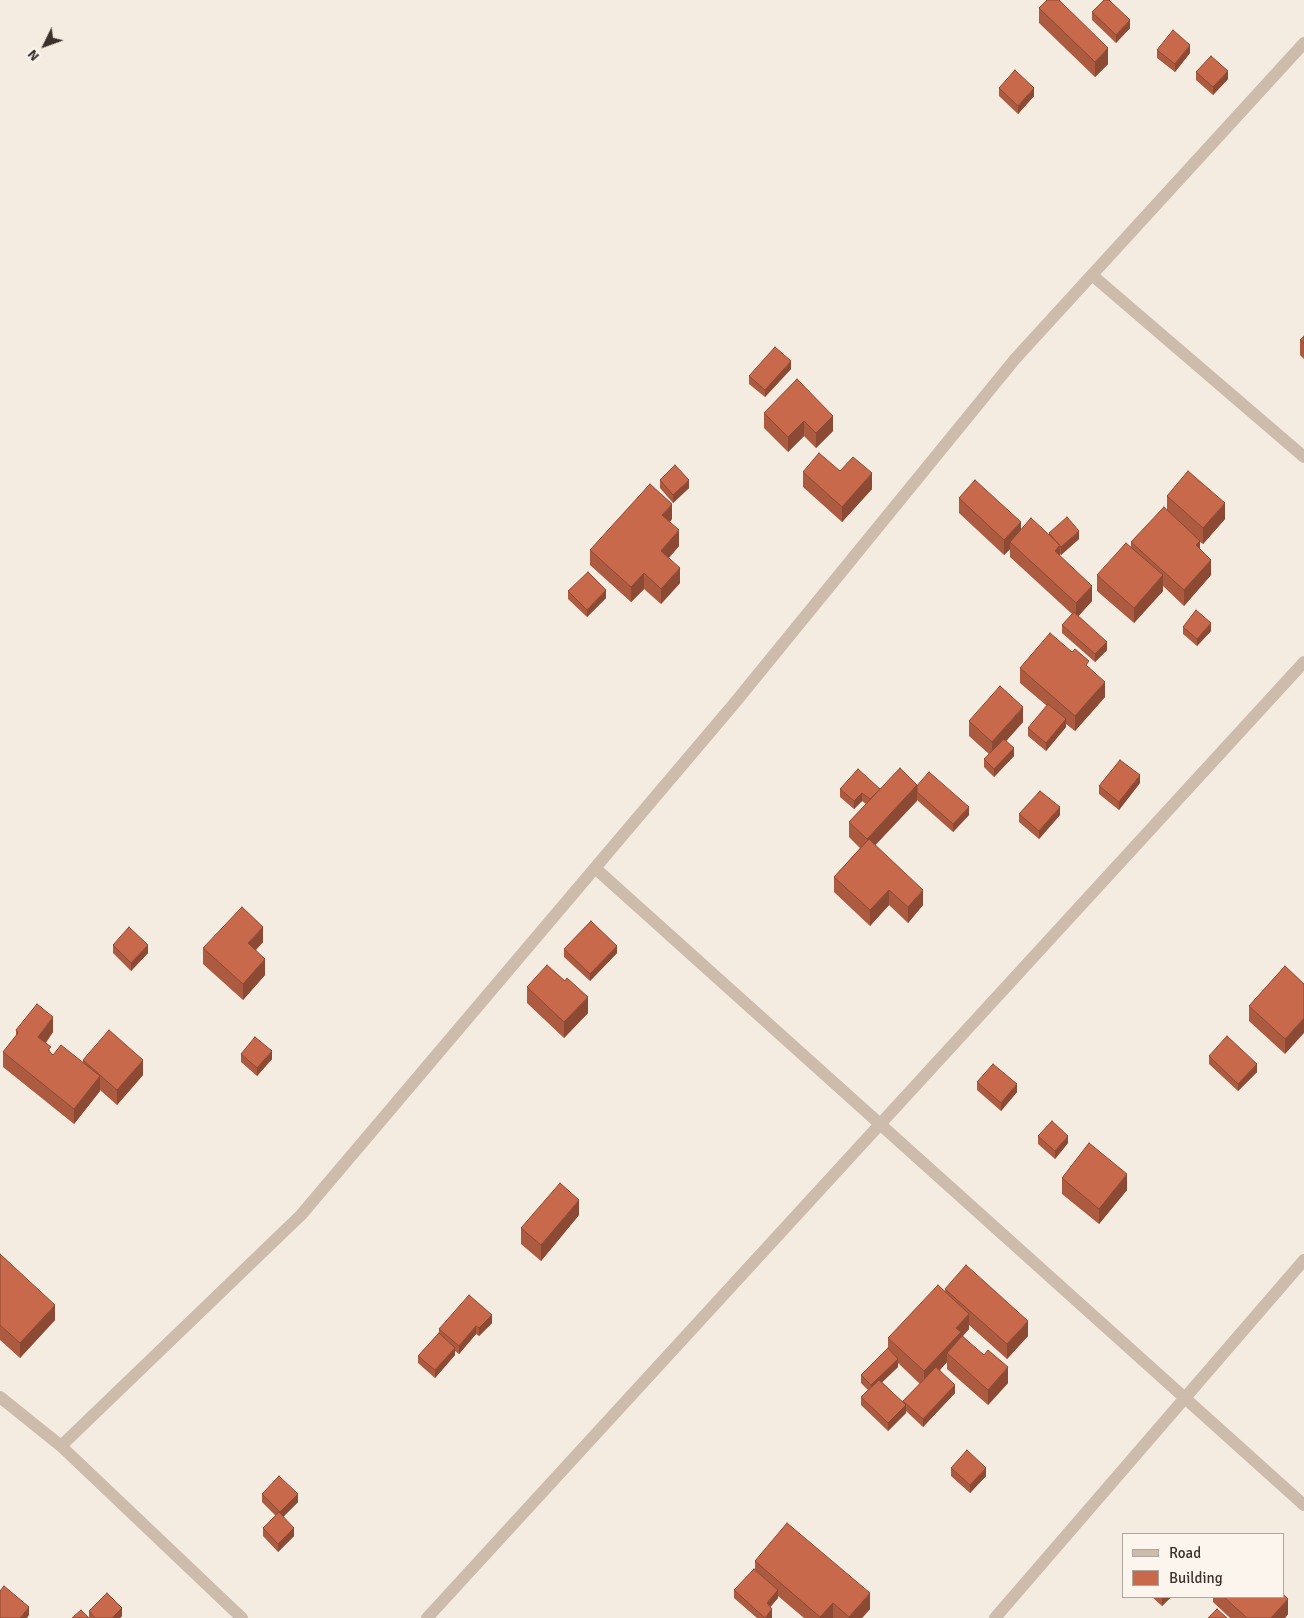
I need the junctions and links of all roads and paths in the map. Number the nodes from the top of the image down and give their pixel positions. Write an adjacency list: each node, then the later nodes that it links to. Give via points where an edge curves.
1 (1304, 43): 2 (street)
2 (1092, 274): 3 (street); 5 (street, via 1015,359 733,705)
3 (1304, 457)
4 (1304, 662): 6 (street)
5 (595, 868): 6 (street); 10 (street, via 301,1215)
6 (880, 1125): 9 (street); 13 (street)
7 (1304, 1260): 9 (street)
8 (0, 1398): 10 (street)
9 (1185, 1398): 11 (street); 14 (street)
10 (61, 1446): 12 (street)
11 (1304, 1505)
12 (242, 1618)
13 (428, 1618)
14 (995, 1618)

